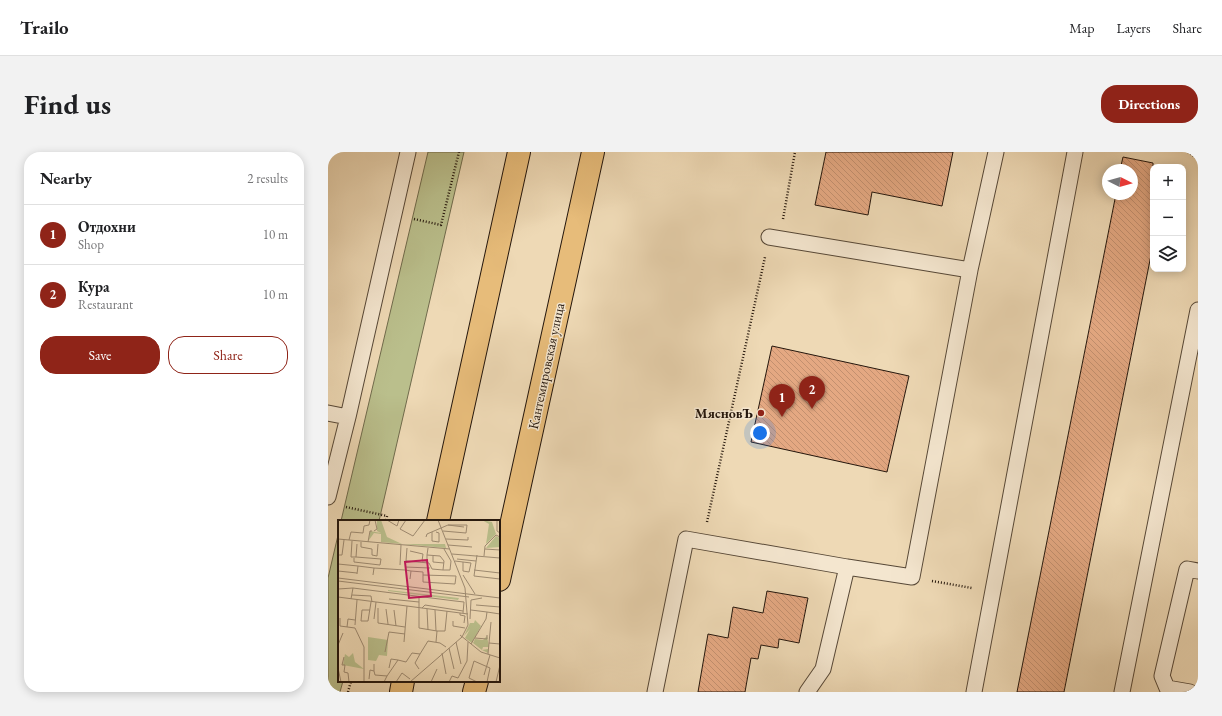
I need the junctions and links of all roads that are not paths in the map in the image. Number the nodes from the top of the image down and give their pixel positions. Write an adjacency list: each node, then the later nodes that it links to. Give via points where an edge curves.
1 (408, 152): 10 (lane)
2 (519, 152): 12 (main road)
3 (592, 152): 15 (main road, Кантемировская улица)
4 (996, 152): 7 (lane)
5 (1075, 152): 22 (lane)
6 (774, 238): 7 (lane)
7 (970, 270): 13 (lane, via 912,577)
8 (1198, 310): 23 (lane)
9 (328, 413): 10 (lane)
10 (348, 417): 11 (lane)
11 (328, 497)
12 (438, 520)
13 (847, 567): 20 (lane, via 686,539); 21 (lane, via 823,670)
14 (1198, 571): 24 (lane, via 1187,569 1162,676 1167,688)
15 (500, 575)
16 (403, 682): 18 (main road)
17 (477, 682): 19 (main road)
18 (401, 692)
19 (474, 692)
20 (655, 692)
21 (807, 692)
22 (974, 692)
23 (1122, 692)
24 (1190, 692)

